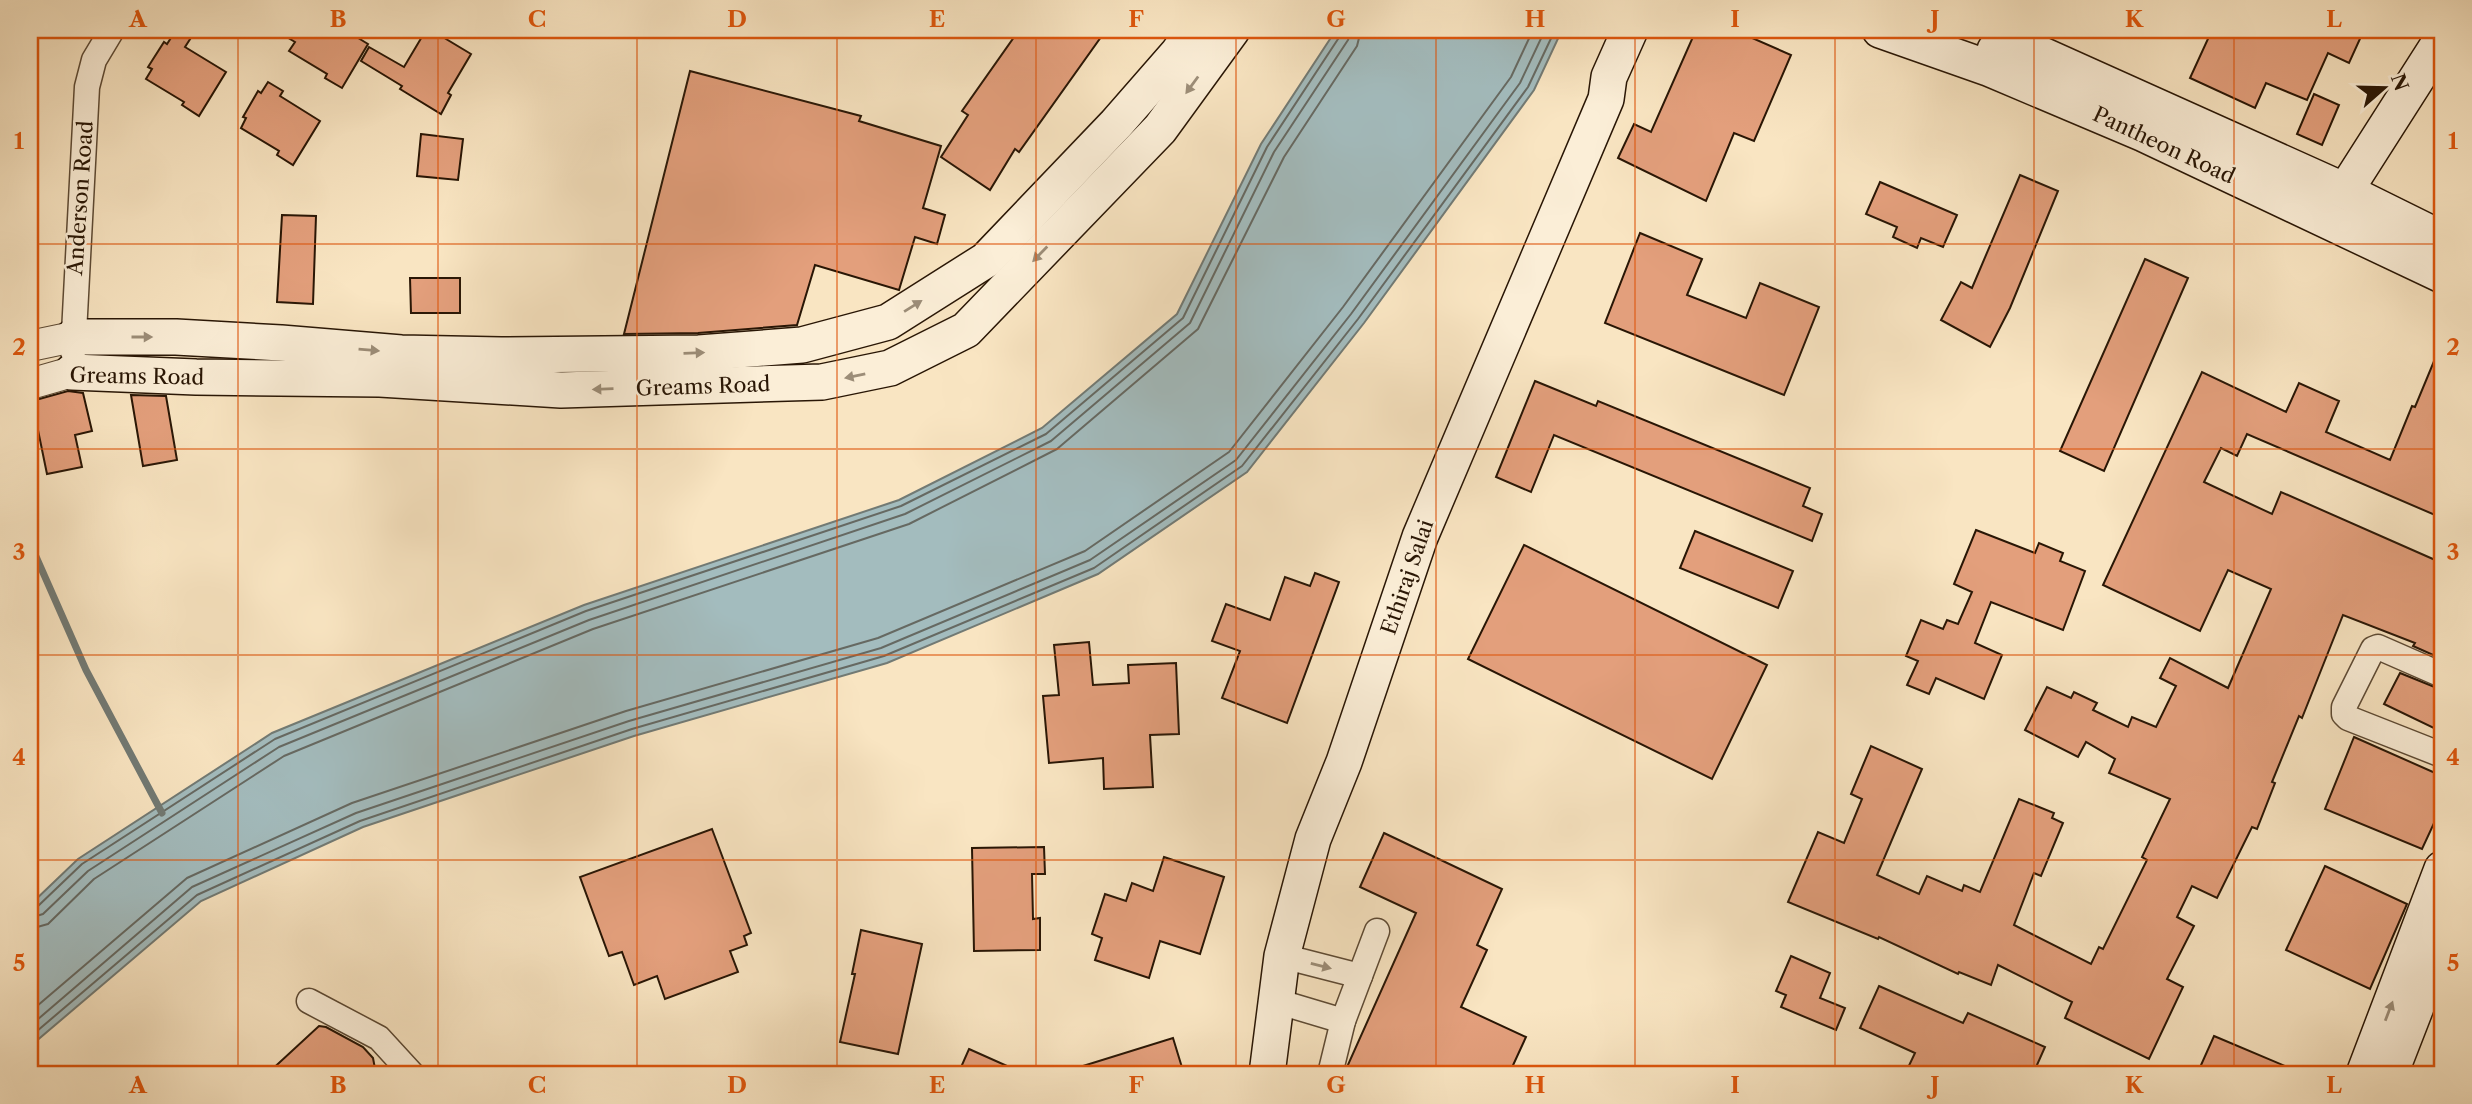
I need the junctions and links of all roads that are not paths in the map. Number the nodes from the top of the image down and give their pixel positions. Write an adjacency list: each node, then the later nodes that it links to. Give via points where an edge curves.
1 (112, 30): 16 (street, Anderson Road, via 94,60 87,87)
2 (1194, 30): 16 (main road, Greams Road, one-way to 2, via 176,337 413,354 699,353 802,345 888,322 986,260 1116,124)
3 (1232, 30): 18 (main road, Greams Road, one-way to 18, via 1160,129 966,331 890,369 822,383 561,390 380,379)
4 (1630, 30): 10 (main road, Ethiraj Salai, via 1609,77)
5 (1647, 30): 10 (main road, Ethiraj Salai, via 1622,86)
6 (1880, 30): 9 (main road, Pantheon Road)
7 (1942, 30): 9 (main road)
8 (2442, 39): 11 (main road)
9 (2002, 56): 11 (main road, via 2020,45); 13 (main road); 14 (main road, Pantheon Road, via 2144,134); 15 (main road, via 2013,95)
10 (1606, 99): 24 (main road, Ethiraj Salai, via 1420,537 1345,762 1313,839)
11 (2344, 191): 12 (main road)
12 (2442, 239)
13 (2442, 254)
14 (2442, 275)
15 (2442, 300)
16 (73, 337): 17 (street, Greams Road); 18 (street, Anderson Road)
17 (30, 346)
18 (72, 372): 19 (street, Greams Road)
19 (30, 384)
20 (2442, 675): 21 (street, via 2378,647 2343,707 2348,718)
21 (2442, 755)
22 (2442, 869): 33 (main road, one-way to 22)
23 (1377, 932): 26 (street)
24 (1282, 956): 26 (street, one-way to 26); 28 (main road, Ethiraj Salai)
25 (2439, 958): 34 (main road)
26 (1360, 976): 29 (street)
27 (309, 1001): 30 (street, via 379,1038)
28 (1276, 1001): 29 (street); 31 (main road, Ethiraj Salai)
29 (1343, 1021): 32 (street)
30 (412, 1074)
31 (1267, 1074)
32 (1330, 1074)
33 (2364, 1074)
34 (2390, 1074)

